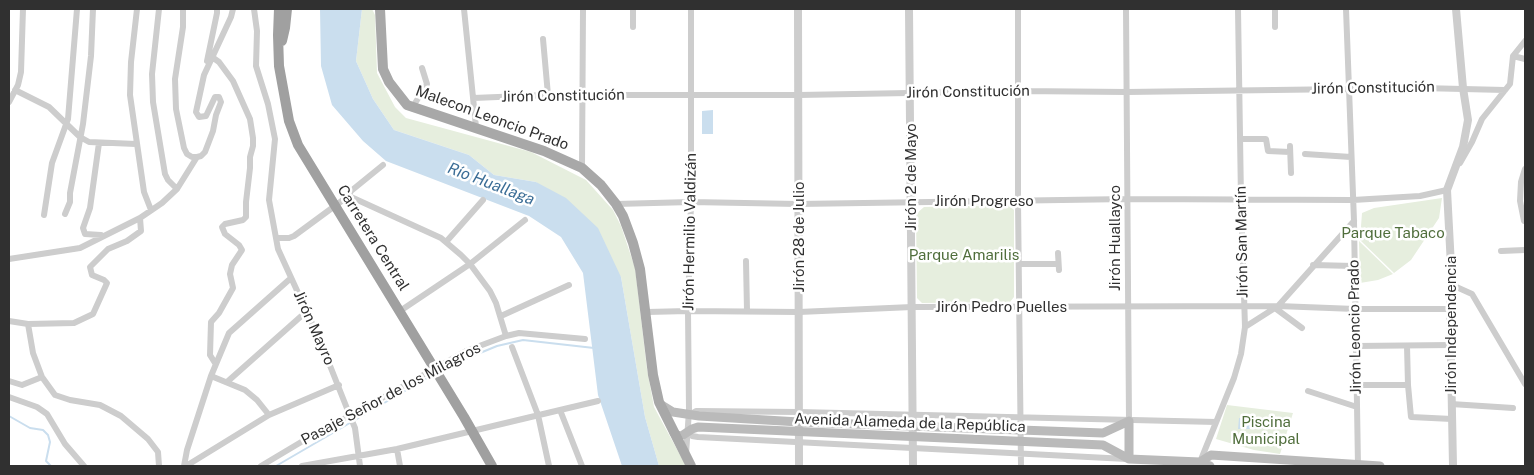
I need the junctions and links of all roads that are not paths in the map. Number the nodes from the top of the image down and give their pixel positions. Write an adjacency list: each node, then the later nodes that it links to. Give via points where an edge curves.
1 (23, 9): 36 (street, via 21,72)
2 (77, 9): 48 (street)
3 (93, 9): 50 (street, via 91,56)
4 (137, 9): 53 (street, via 130,95)
5 (159, 9): 62 (street, via 152,74 154,102 165,174)
6 (183, 9): 55 (street, via 175,80 176,109 184,148 187,154)
7 (217, 9): 32 (street)
8 (233, 9): 29 (street)
9 (254, 9): 83 (street, Jirón Mayro, via 256,66 275,132 269,200)
10 (464, 9): 45 (street)
11 (583, 9): 44 (street)
12 (633, 9): 24 (street)
13 (691, 9): 41 (street, Jirón Hermilio Valdizán)
14 (798, 9): 43 (street, Jirón 28 de Julio)
15 (909, 9): 39 (street, Jirón 2 de Mayo)
16 (1018, 9): 38 (street)
17 (1126, 9): 40 (street, Jirón Huallayco)
18 (1238, 9): 34 (street, Jirón San Martín)
19 (1275, 9): 25 (street)
20 (1346, 9): 35 (street, Jirón Leoncio Prado)
21 (1456, 9): 33 (street, Jirón Independencia)
22 (285, 10): 74 (highway, Carretera Central, via 285,28 278,57 290,122 298,145)
23 (379, 10): 47 (main road, Malecon Leoncio Prado, via 382,69 403,101)
24 (633, 27)
25 (1275, 27)
26 (543, 39): 42 (street)
27 (1525, 41): 28 (street)
28 (1513, 56): 30 (street); 37 (street, via 1510,84)
29 (212, 57): 32 (street); 121 (street, via 220,62 233,81 250,119 253,138 246,217 222,227 242,250 230,274 234,288 211,322 210,355)
30 (1525, 59)
31 (422, 68): 47 (street, via 427,84)
32 (204, 75): 55 (street, via 196,115 206,116 215,97 219,97 221,102 205,152)
33 (1463, 88): 35 (street, Jirón Constitución); 37 (street, Jirón Constitución); 61 (street, Jirón Independencia, via 1468,120)
34 (1239, 89): 35 (street, Jirón Constitución); 40 (street, Jirón Constitución); 51 (street, Jirón San Martín)
35 (1348, 89): 56 (street, Jirón Leoncio Prado)
36 (15, 90): 46 (street); 48 (street, via 49,107)
37 (1505, 90): 61 (street, via 1482,119)
38 (1019, 91): 39 (street, Jirón Constitución); 40 (street, Jirón Constitución); 69 (street)
39 (911, 92): 43 (street, Jirón Constitución); 71 (street, Jirón 2 de Mayo)
40 (1127, 92): 65 (street, Jirón Huallayco)
41 (691, 94): 43 (street, Jirón Constitución); 44 (street, Jirón Constitución); 70 (street, Jirón Hermilio Valdizán)
42 (548, 95): 44 (street, Jirón Constitución); 45 (street, Jirón Constitución)
43 (799, 95): 73 (street, Jirón 28 de Julio)
44 (583, 96): 58 (street)
45 (473, 98): 49 (street)
46 (9, 102)
47 (412, 108): 49 (main road, Malecon Leoncio Prado)
48 (67, 124): 50 (street); 77 (street, via 52,163)
49 (476, 128): 58 (main road, Malecon Leoncio Prado)
50 (80, 137): 52 (street, via 89,142); 76 (street, via 70,202)
51 (1240, 139): 60 (street, via 1266,138 1268,151 1290,149); 66 (street, Jirón San Martín)
52 (99, 142): 53 (street); 82 (street, via 90,208 83,228 86,234)
53 (136, 144): 75 (street, via 144,192)
54 (1305, 154): 56 (street)
55 (197, 157): 62 (street)
56 (1351, 157): 68 (street, Jirón Leoncio Prado)
57 (383, 165): 64 (street)
58 (582, 168): 72 (main road, Malecon Leoncio Prado, via 601,184)
59 (1525, 169): 81 (street, via 1520,201)
60 (1290, 173)
61 (1454, 173): 63 (street, Jirón Independencia)
62 (177, 189): 75 (street)
63 (1447, 190): 68 (street, Jirón Progreso, via 1420,196); 95 (street, Jirón Independencia)
64 (347, 197): 74 (street); 84 (street)
65 (1128, 199): 66 (street, Jirón Progreso); 69 (street, Jirón Progreso); 97 (street, Jirón Huallayco)
66 (1241, 199): 68 (street, Jirón Progreso); 98 (street, Jirón San Martín)
67 (483, 200): 84 (street)
68 (1353, 200): 80 (street, Jirón Leoncio Prado)
69 (1018, 201): 71 (street, Jirón Progreso); 91 (street)
70 (691, 202): 72 (street, Jirón Progreso); 73 (street, Jirón Progreso); 106 (street, Jirón Hermilio Valdizán)
71 (911, 202): 73 (street, Jirón Progreso); 99 (street, Jirón 2 de Mayo)
72 (616, 204): 107 (main road, Malecon Leoncio Prado, via 638,258)
73 (798, 204): 109 (street, Jirón 28 de Julio)
74 (336, 206): 83 (street, via 294,236); 105 (highway, Carretera Central)
75 (151, 210): 78 (street)
76 (64, 214)
77 (44, 216)
78 (140, 218): 82 (street); 112 (street, via 141,232 108,249 90,267 92,275 107,283 94,314 74,323)
79 (525, 220): 90 (street)
80 (1354, 221): 92 (street); 93 (street, Jirón Leoncio Prado)
81 (1524, 221)
82 (105, 235): 88 (street, via 72,251)
83 (276, 238): 94 (street, Jirón Mayro)
84 (446, 242): 90 (street)
85 (1525, 250): 86 (street)
86 (1501, 251)
87 (1058, 252): 91 (street, via 1059,267)
88 (9, 259)
89 (746, 261): 108 (street)
90 (470, 264): 105 (street); 110 (street, via 490,291)
91 (1019, 264): 100 (street)
92 (1313, 265): 93 (street); 101 (street)
93 (1354, 266): 102 (street, Jirón Leoncio Prado)
94 (291, 278): 104 (street, Jirón Mayro); 121 (street, via 232,330)
95 (1452, 285): 103 (street, Jirón Independencia); 127 (street, via 1472,294)
96 (569, 286): 110 (street)
97 (1129, 306): 98 (street, Jirón Pedro Puelles); 100 (street, Jirón Pedro Puelles); 147 (street, Jirón Huallayco)
98 (1243, 306): 101 (street, Jirón Pedro Puelles); 113 (street, Jirón San Martín)
99 (912, 307): 100 (street, Jirón Pedro Puelles); 109 (street, Jirón Pedro Puelles); 142 (street, Jirón 2 de Mayo)
100 (1019, 307): 145 (street)
101 (1276, 307): 102 (street, Jirón Pedro Puelles); 113 (street); 114 (street)
102 (1355, 309): 103 (street, Jirón Pedro Puelles); 118 (street, Jirón Leoncio Prado)
103 (1450, 309): 117 (street, Jirón Independencia)
104 (307, 311): 126 (street); 128 (street, Jirón Mayro)
105 (400, 311): 122 (highway, Carretera Central)
106 (688, 311): 107 (street, Jirón Pedro Puelles); 108 (street, Jirón Pedro Puelles); 141 (street, Jirón Hermilio Valdizán)
107 (646, 312): 134 (main road, Malecon Leoncio Prado, via 652,375)
108 (747, 312): 109 (street, Jirón Pedro Puelles)
109 (799, 312): 144 (street, Jirón 28 de Julio)
110 (501, 316): 115 (street)
111 (9, 320): 112 (street)
112 (28, 324): 124 (street, via 33,353)
113 (1245, 327): 148 (street, Jirón San Martín, via 1234,378)
114 (1302, 328)
115 (506, 336): 116 (street, Pasaje Señor de los Milagros, via 519,333); 122 (street, Pasaje Señor de los Milagros, via 466,351)
116 (585, 339)
117 (1451, 345): 119 (street); 135 (street, Jirón Independencia)
118 (1356, 346): 119 (street); 129 (street, Jirón Leoncio Prado)
119 (1407, 346): 130 (street)
120 (512, 347): 140 (street)
121 (215, 363): 123 (street)
122 (434, 368): 143 (street, Pasaje Señor de los Milagros); 150 (highway, Carretera Central)
123 (211, 376): 126 (street); 167 (street, via 187,450)
124 (42, 377): 125 (street, via 22,385); 166 (street, via 55,395 100,404 121,416 158,452)
125 (9, 381)
126 (227, 382): 139 (street, via 258,400)
127 (1525, 384)
128 (339, 385): 139 (street); 143 (street, Jirón Mayro)
129 (1356, 385): 130 (street); 136 (street, Jirón Leoncio Prado)
130 (1408, 385): 146 (street, via 1411,417)
131 (1308, 391): 136 (street)
132 (9, 396): 165 (street, via 47,414 65,444)
133 (598, 401): 138 (street)
134 (660, 404): 141 (main road, Avenida Alameda de la República, via 668,410); 152 (main road, Malecon Leoncio Prado)
135 (1452, 404): 137 (street); 146 (street, Jirón Independencia)
136 (1357, 407): 180 (street, Jirón Leoncio Prado)
137 (1514, 408)
138 (560, 410): 140 (street); 174 (street)
139 (269, 415): 167 (street)
140 (538, 415): 150 (street); 173 (street)
141 (689, 415): 144 (main road, Avenida Alameda de la República); 153 (street, Jirón Hermilio Valdizán)
142 (912, 415): 144 (street, Avenida Alameda de la República); 145 (street, Avenida Alameda de la República); 149 (street, Jirón 2 de Mayo)
143 (351, 417): 161 (street, Jirón Mayro); 168 (street, Pasaje Señor de los Milagros, via 328,426)
144 (799, 417): 149 (main road, Avenida Alameda de la República); 154 (street, Jirón 28 de Julio)
145 (1021, 418): 147 (street, Avenida Alameda de la República); 151 (street)
146 (1452, 419): 182 (street, Jirón Independencia)
147 (1129, 421): 148 (street, Avenida Alameda de la República); 151 (main road, Avenida Alameda de la República, via 1103,433); 163 (main road, Jirón Huallayco)
148 (1216, 422): 164 (street, Jirón San Martín)
149 (912, 426): 151 (main road, Avenida Alameda de la República); 155 (street, Jirón 2 de Mayo)
150 (472, 430): 159 (street); 172 (highway, Carretera Central)
151 (1021, 430): 156 (street)
152 (674, 432): 153 (main road, Avenida Alameda de la República, via 679,436); 162 (main road, Malecon Leoncio Prado)
153 (688, 432): 154 (main road, Avenida Alameda de la República, via 698,427); 157 (street, Avenida Alameda de la República, via 698,437); 162 (street, Jirón Hermilio Valdizán)
154 (799, 432): 155 (main road, Avenida Alameda de la República); 157 (street, Jirón 28 de Julio)
155 (912, 437): 156 (main road, Avenida Alameda de la República); 158 (street, Jirón 2 de Mayo)
156 (1021, 441): 160 (street); 163 (main road, Avenida Alameda de la República, via 1103,445)
157 (799, 442): 158 (street, Avenida Alameda de la República); 176 (street, Jirón 28 de Julio)
158 (912, 448): 160 (street, Avenida Alameda de la República); 177 (street, Jirón 2 de Mayo)
159 (397, 449): 161 (street); 171 (street)
160 (1021, 454): 163 (street, Avenida Alameda de la República); 178 (street)
161 (359, 455): 169 (street); 170 (street)
162 (686, 455): 175 (main road, Malecon Leoncio Prado)
163 (1129, 463): 164 (main road, Avenida Alameda de la República)
164 (1200, 464): 179 (main road); 180 (main road, via 1211,455)
165 (84, 466)
166 (159, 466)
167 (185, 466)
168 (261, 466)
169 (302, 466)
170 (360, 466)
171 (400, 466)
172 (492, 466)
173 (549, 466)
174 (582, 466)
175 (692, 466)
176 (799, 466)
177 (913, 466)
178 (1021, 466)
179 (1210, 466)
180 (1358, 466): 181 (main road)
181 (1380, 466)
182 (1453, 466)

